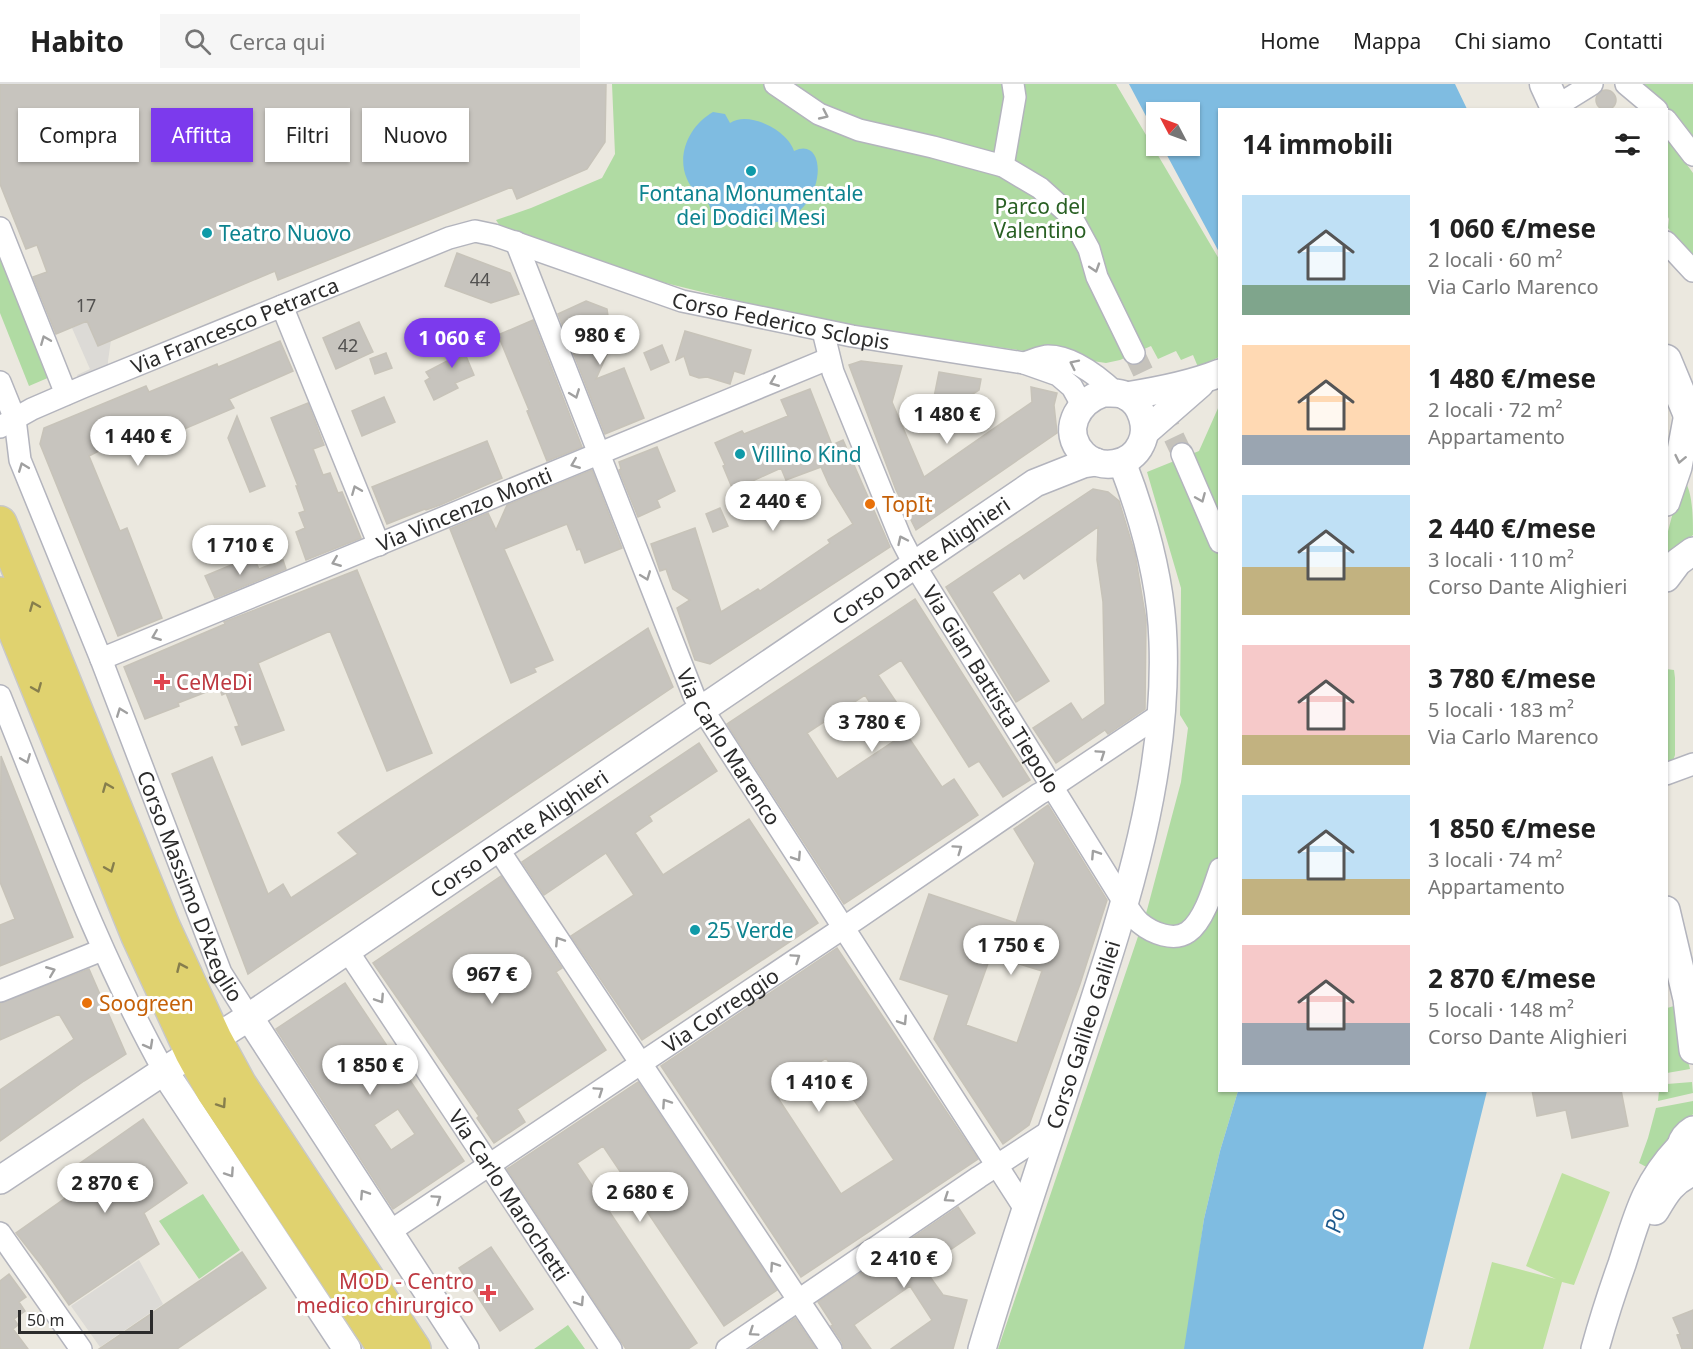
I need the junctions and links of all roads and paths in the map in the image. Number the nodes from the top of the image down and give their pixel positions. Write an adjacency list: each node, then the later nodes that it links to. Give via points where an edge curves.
1 (775, 84): 9 (street, one-way to 9, via 819,114 859,130)
2 (1013, 84): 9 (street, via 1015,97)
3 (1592, 84): 5 (street)
4 (1626, 84): 6 (street)
5 (1552, 100)
6 (1655, 108)
7 (1668, 123): 8 (street)
8 (1693, 154)
9 (1003, 166): 17 (street, one-way to 17, via 1040,188 1071,216)
10 (0, 228): 23 (street, one-way to 10)
11 (475, 231): 12 (street, Corso Federico Sclopis); 15 (street, Via Francesco Petrarca)
12 (516, 242): 16 (street, Corso Federico Sclopis, via 682,301); 31 (street, Via Carlo Marenco, one-way to 31)
13 (1668, 244): 14 (street)
14 (1693, 271)
15 (282, 306): 23 (street, Via Francesco Petrarca); 38 (street, one-way to 15)
16 (823, 331): 18 (street, Via Gian Battista Tiepolo); 19 (street, Corso Federico Sclopis)
17 (1134, 353)
18 (828, 359): 31 (street, Via Vincenzo Monti, one-way to 31); 40 (street, Via Gian Battista Tiepolo, one-way to 18)
19 (1024, 363): 24 (street, Corso Federico Sclopis, one-way to 19, via 1061,358 1047,356); 25 (street, Corso Federico Sclopis, via 1058,375 1072,387)
20 (1668, 365): 26 (main road)
21 (1214, 375): 24 (street, via 1157,391); 28 (street)
22 (0, 382): 27 (street, Corso Massimo D'Azeglio)
23 (66, 394): 27 (street, Via Francesco Petrarca)
24 (1121, 394): 25 (street, via 1103,393); 28 (street, via 1138,407)
25 (1082, 405): 29 (street, via 1074,419)
26 (1691, 419): 35 (street, one-way to 35)
27 (7, 423): 43 (street, Corso Massimo D'Azeglio, one-way to 27)
28 (1145, 432): 33 (street, via 1133,455)
29 (1073, 436): 32 (street, via 1081,452); 34 (street, Corso Dante Alighieri)
30 (1182, 453): 37 (street, one-way to 37)
31 (598, 454): 38 (street, Via Vincenzo Monti, one-way to 38); 45 (street, Via Carlo Marenco, one-way to 45)
32 (1096, 462): 33 (street); 34 (street, Corso Dante Alighieri)
33 (1122, 462): 46 (street, Corso Galileo Galilei, via 1142,519 1158,596 1163,640)
34 (1035, 483): 40 (street, Corso Dante Alighieri)
35 (1668, 496)
36 (0, 523): 61 (main road, Corso Massimo D'Azeglio, one-way to 36, via 163,926)
37 (1218, 537)
38 (379, 545): 43 (street, Via Vincenzo Monti, one-way to 43)
39 (1693, 551): 41 (street)
40 (915, 566): 45 (street, Corso Dante Alighieri); 49 (street, Via Gian Battista Tiepolo)
41 (1668, 575)
42 (0, 594): 61 (main road, Corso Massimo D'Azeglio, one-way to 61, via 138,936)
43 (101, 659): 60 (street, Corso Massimo D'Azeglio, one-way to 43, via 221,973)
44 (1, 702): 55 (street, one-way to 55)
45 (702, 710): 50 (street, Corso Dante Alighieri); 54 (street, Via Carlo Marenco, one-way to 54)
46 (1161, 714): 49 (street, one-way to 46); 52 (street, Corso Galileo Galilei, via 1149,799)
47 (1693, 764): 48 (street)
48 (1668, 773)
49 (1052, 787): 52 (street, Via Gian Battista Tiepolo, one-way to 49); 54 (street, Via Correggio, one-way to 49)
50 (498, 849): 56 (street, Corso Dante Alighieri); 63 (street, one-way to 50)
51 (1218, 874): 52 (street, Via Gian Battista Tiepolo, via 1202,916 1188,932 1174,937 1139,923)
52 (1125, 904): 65 (street, Corso Galileo Galilei)
53 (1668, 915): 57 (street)
54 (843, 927): 63 (street, Via Correggio, one-way to 54); 68 (street, Via Carlo Marenco, one-way to 68)
55 (102, 950): 58 (street, one-way to 55); 64 (street, one-way to 64)
56 (347, 950): 60 (street, Corso Dante Alighieri); 67 (street, Via Carlo Marochetti, one-way to 67)
57 (1687, 967): 59 (street)
58 (0, 991)
59 (1690, 1005): 62 (street)
60 (249, 1017): 61 (street, Corso Dante Alighieri); 72 (street, Corso Massimo D'Azeglio, one-way to 60)
61 (204, 1046): 64 (street, Corso Dante Alighieri); 78 (main road, Corso Massimo D'Azeglio, one-way to 78, via 213,1091); 79 (main road, Corso Massimo D'Azeglio, via 240,1084)
62 (1693, 1050)
63 (640, 1064): 67 (street, Via Correggio, one-way to 63); 75 (street, one-way to 63)
64 (164, 1071): 70 (street, Corso Dante Alighieri); 77 (street, one-way to 77)
65 (1053, 1129): 68 (street); 71 (street, Corso Galileo Galilei)
66 (1686, 1139): 69 (street, via 1680,1158); 74 (street, via 1663,1165 1649,1189 1632,1226)
67 (489, 1164): 72 (street, Via Correggio, one-way to 67); 81 (street, Via Carlo Marochetti, one-way to 81)
68 (997, 1165): 71 (street, Via Carlo Marenco); 75 (street, one-way to 75)
69 (1692, 1173): 74 (street, via 1671,1185)
70 (0, 1180)
71 (1025, 1209): 84 (street, Corso Galileo Galilei)
72 (389, 1232): 80 (street, Corso Massimo D'Azeglio)
73 (0, 1233): 76 (street)
74 (1623, 1260): 85 (street)
75 (798, 1301): 82 (street, one-way to 82); 83 (street)
76 (81, 1349)
77 (346, 1349)
78 (385, 1349)
79 (414, 1349)
80 (465, 1349)
81 (611, 1349)
82 (727, 1349)
83 (831, 1349)
84 (982, 1349)
85 (1594, 1349)

